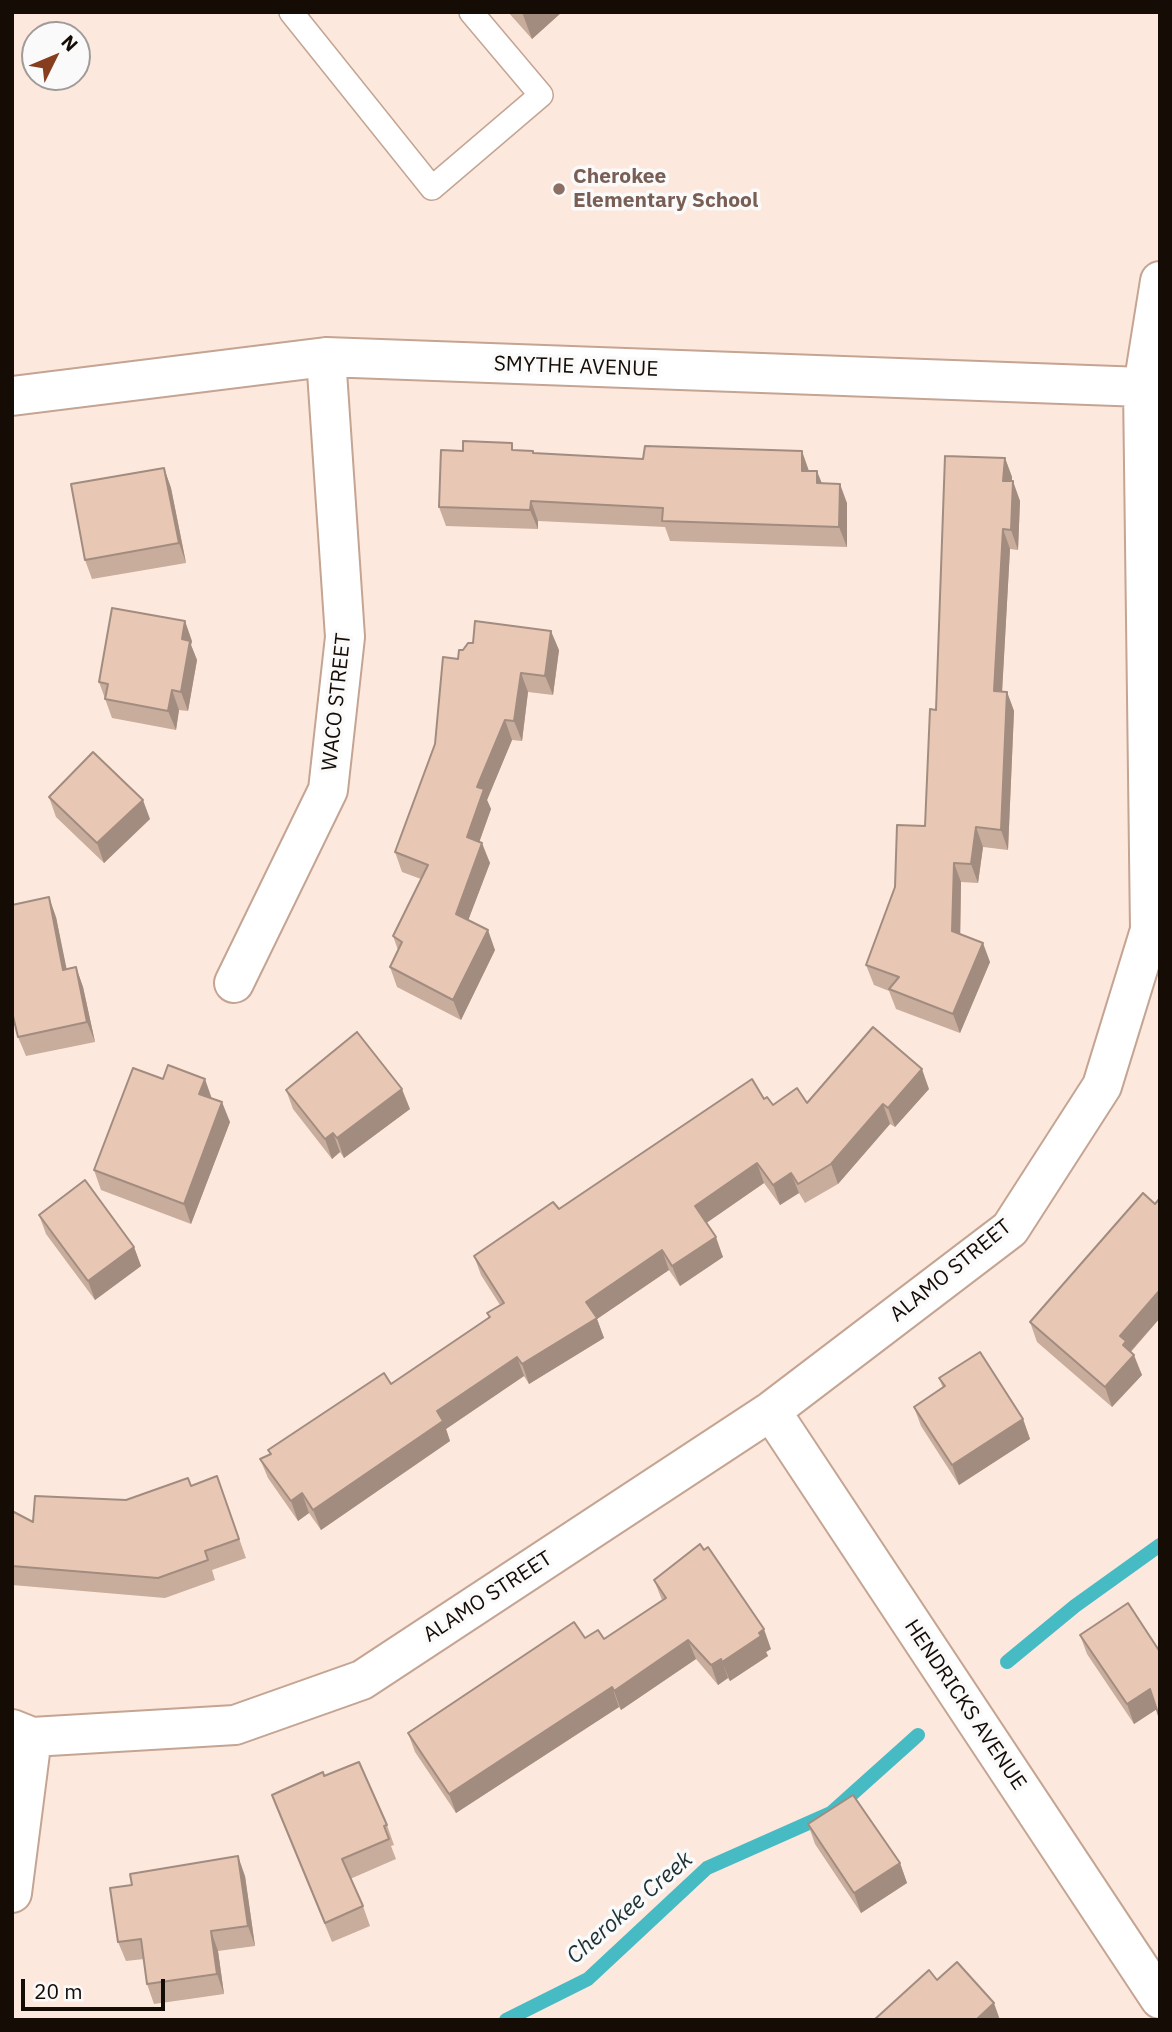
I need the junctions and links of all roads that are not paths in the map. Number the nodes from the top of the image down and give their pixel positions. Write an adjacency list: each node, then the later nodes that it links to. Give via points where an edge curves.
1 (290, 12): 2 (lane, via 432,188 541,95)
2 (471, 12)
3 (1160, 281): 5 (street, ALAMO STREET)
4 (326, 357): 5 (street, SMYTHE AVENUE); 6 (street, SMYTHE AVENUE); 7 (street, WACO STREET, via 345,637 328,790)
5 (1143, 387): 8 (street, ALAMO STREET, via 1150,930 1102,1086 1010,1229)
6 (12, 396)
7 (234, 983)
8 (771, 1411): 9 (street, ALAMO STREET, via 362,1680 235,1725); 11 (street, HENDRICKS AVENUE)
9 (22, 1733): 10 (street)
10 (12, 1894)
11 (1160, 1999)

